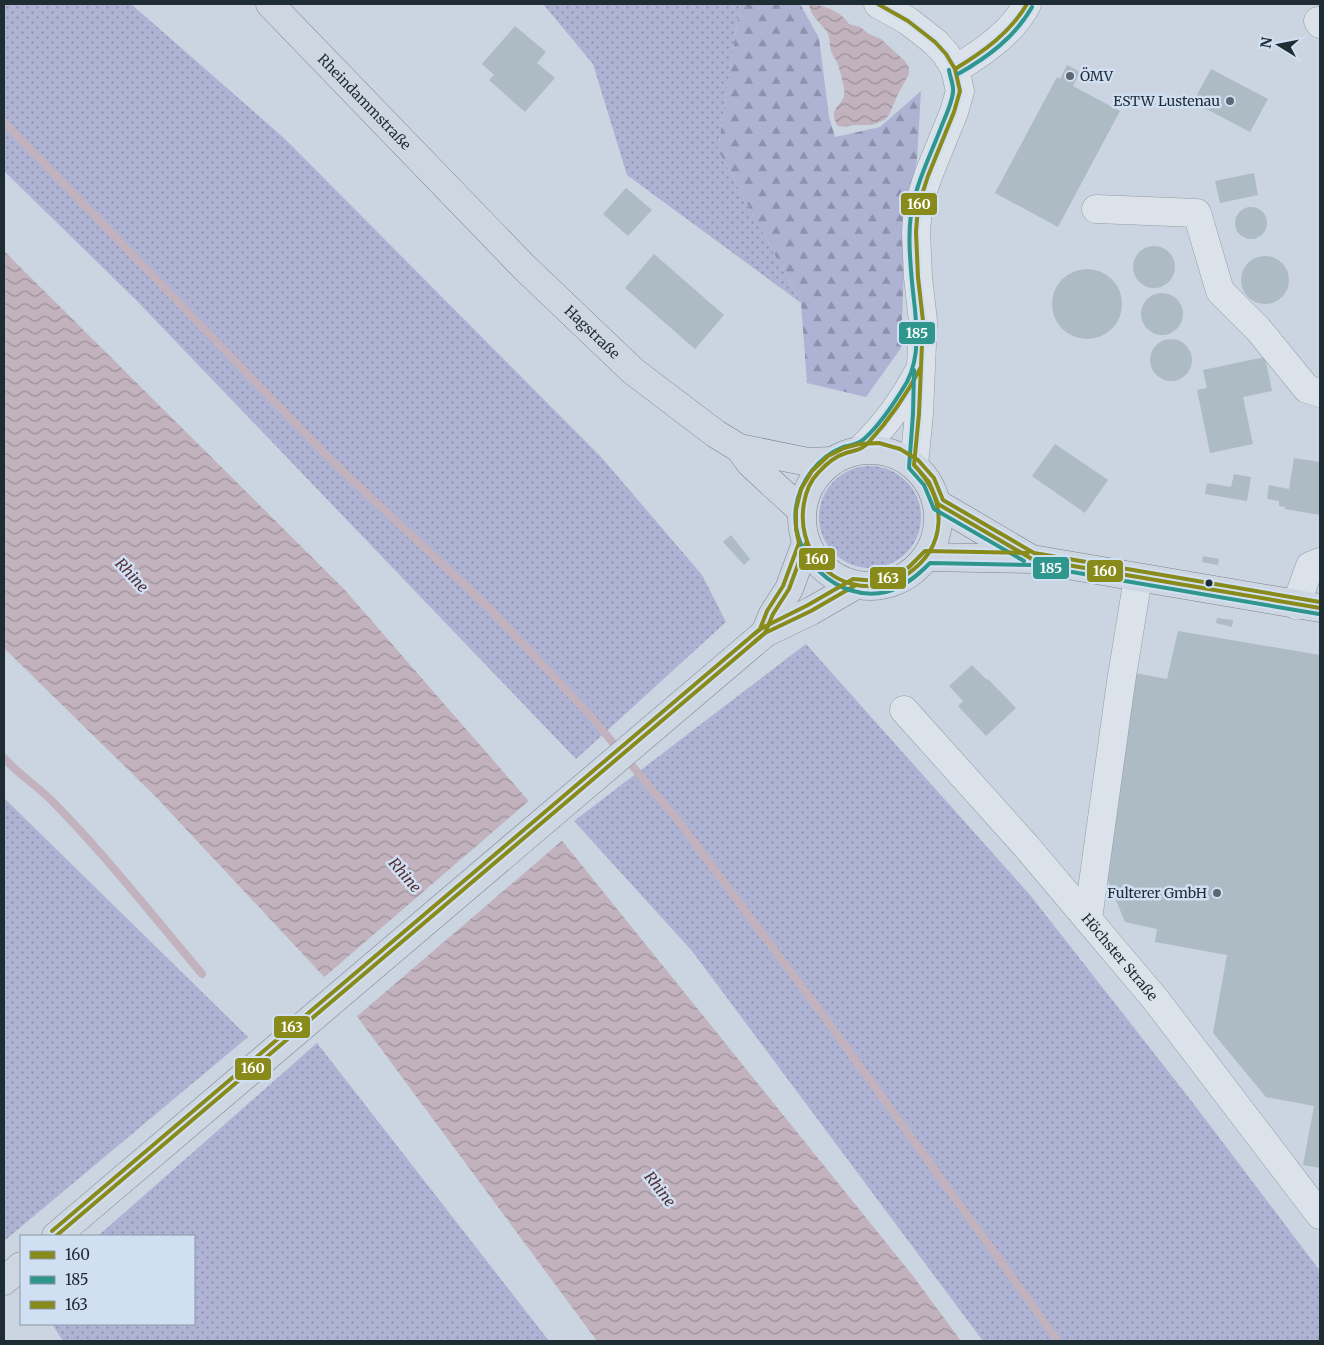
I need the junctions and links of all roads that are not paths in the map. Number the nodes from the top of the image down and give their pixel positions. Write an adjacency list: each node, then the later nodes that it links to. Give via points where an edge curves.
1 (270, 4): 5 (main road, Rheindammstraße)
2 (878, 4): 4 (street, via 935,42)
3 (1022, 12): 4 (street, via 982,53)
4 (956, 69): 7 (street, Hagstraße, via 960,90 958,102 918,207 917,259 924,320)
5 (459, 199): 9 (main road, Hagstraße, via 555,297 634,371)
6 (1096, 209): 8 (street, via 1197,213 1220,291 1258,329 1307,389)
7 (920, 367): 10 (street, Hagstraße, via 906,395 875,436); 12 (street, Hagstraße)
8 (1320, 393)
9 (739, 448): 11 (main road, Hagstraße, via 808,462); 14 (main road, Hagstraße, via 750,463)
10 (860, 450): 11 (main road, Hagstraße); 12 (main road, Hagstraße, via 880,449)
11 (832, 461): 14 (main road, Hagstraße, via 817,474 806,492)
12 (914, 465): 13 (main road, Hagstraße, via 929,482)
13 (938, 504): 16 (main road, Hagstraße, via 939,522); 17 (main road)
14 (802, 511): 15 (main road, Hagstraße)
15 (806, 543): 20 (main road, Hagstraße, via 818,563 835,577); 22 (main road, via 789,589)
16 (927, 557): 17 (main road); 20 (main road, Hagstraße, via 913,572 896,582 876,587)
17 (1032, 559): 19 (main road)
18 (1320, 562): 21 (street, via 1310,566)
19 (1138, 578): 21 (main road); 24 (street)
20 (856, 585): 22 (main road)
21 (1308, 606)
22 (765, 633): 26 (main road)
23 (904, 710): 24 (street, Höchster Straße)
24 (1088, 919): 25 (street, Höchster Straße, via 1156,1000)
25 (1320, 1215)
26 (57, 1235)
27 (20, 1267): 28 (main road)
28 (4, 1280)

